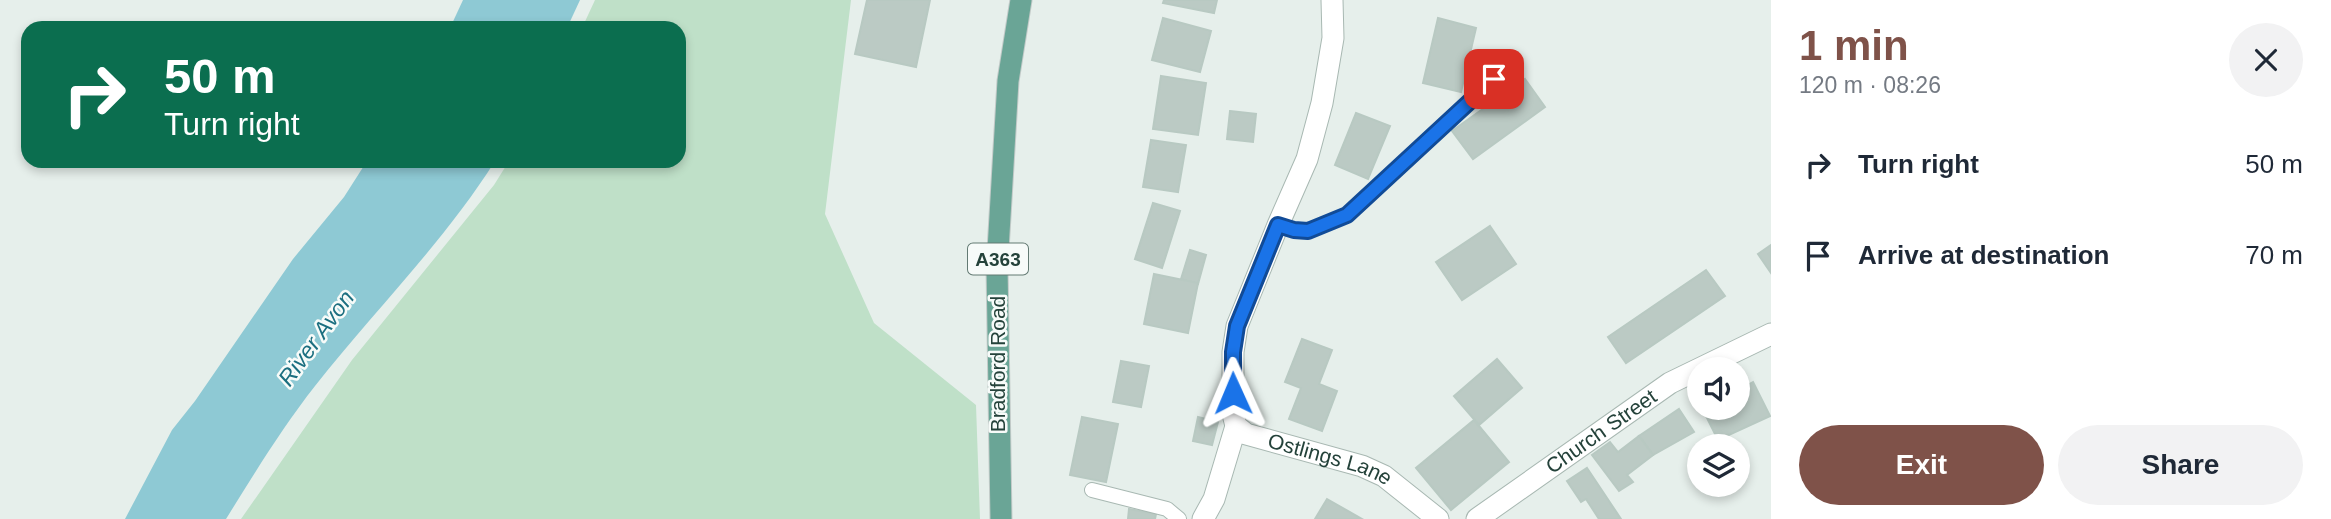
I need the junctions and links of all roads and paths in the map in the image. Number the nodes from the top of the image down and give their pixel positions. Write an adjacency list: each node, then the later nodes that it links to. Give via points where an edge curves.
1 (1021, 0): 8 (main road, Bradford Road / A363, via 1008,81 997,267)
2 (1332, 0): 4 (street, via 1333,38 1322,103 1307,159)
3 (1513, 62): 4 (lane, via 1347,215 1308,231)
4 (1278, 225): 6 (street, via 1237,326 1233,352)
5 (1771, 334): 12 (street, Church Street, via 1670,383)
6 (1236, 426): 10 (street, via 1214,499); 11 (street, Ostlings Lane, via 1246,435 1384,475)
7 (1092, 490): 9 (lane, via 1167,509)
8 (1001, 519)
9 (1179, 519)
10 (1203, 519)
11 (1438, 519)
12 (1477, 519)

